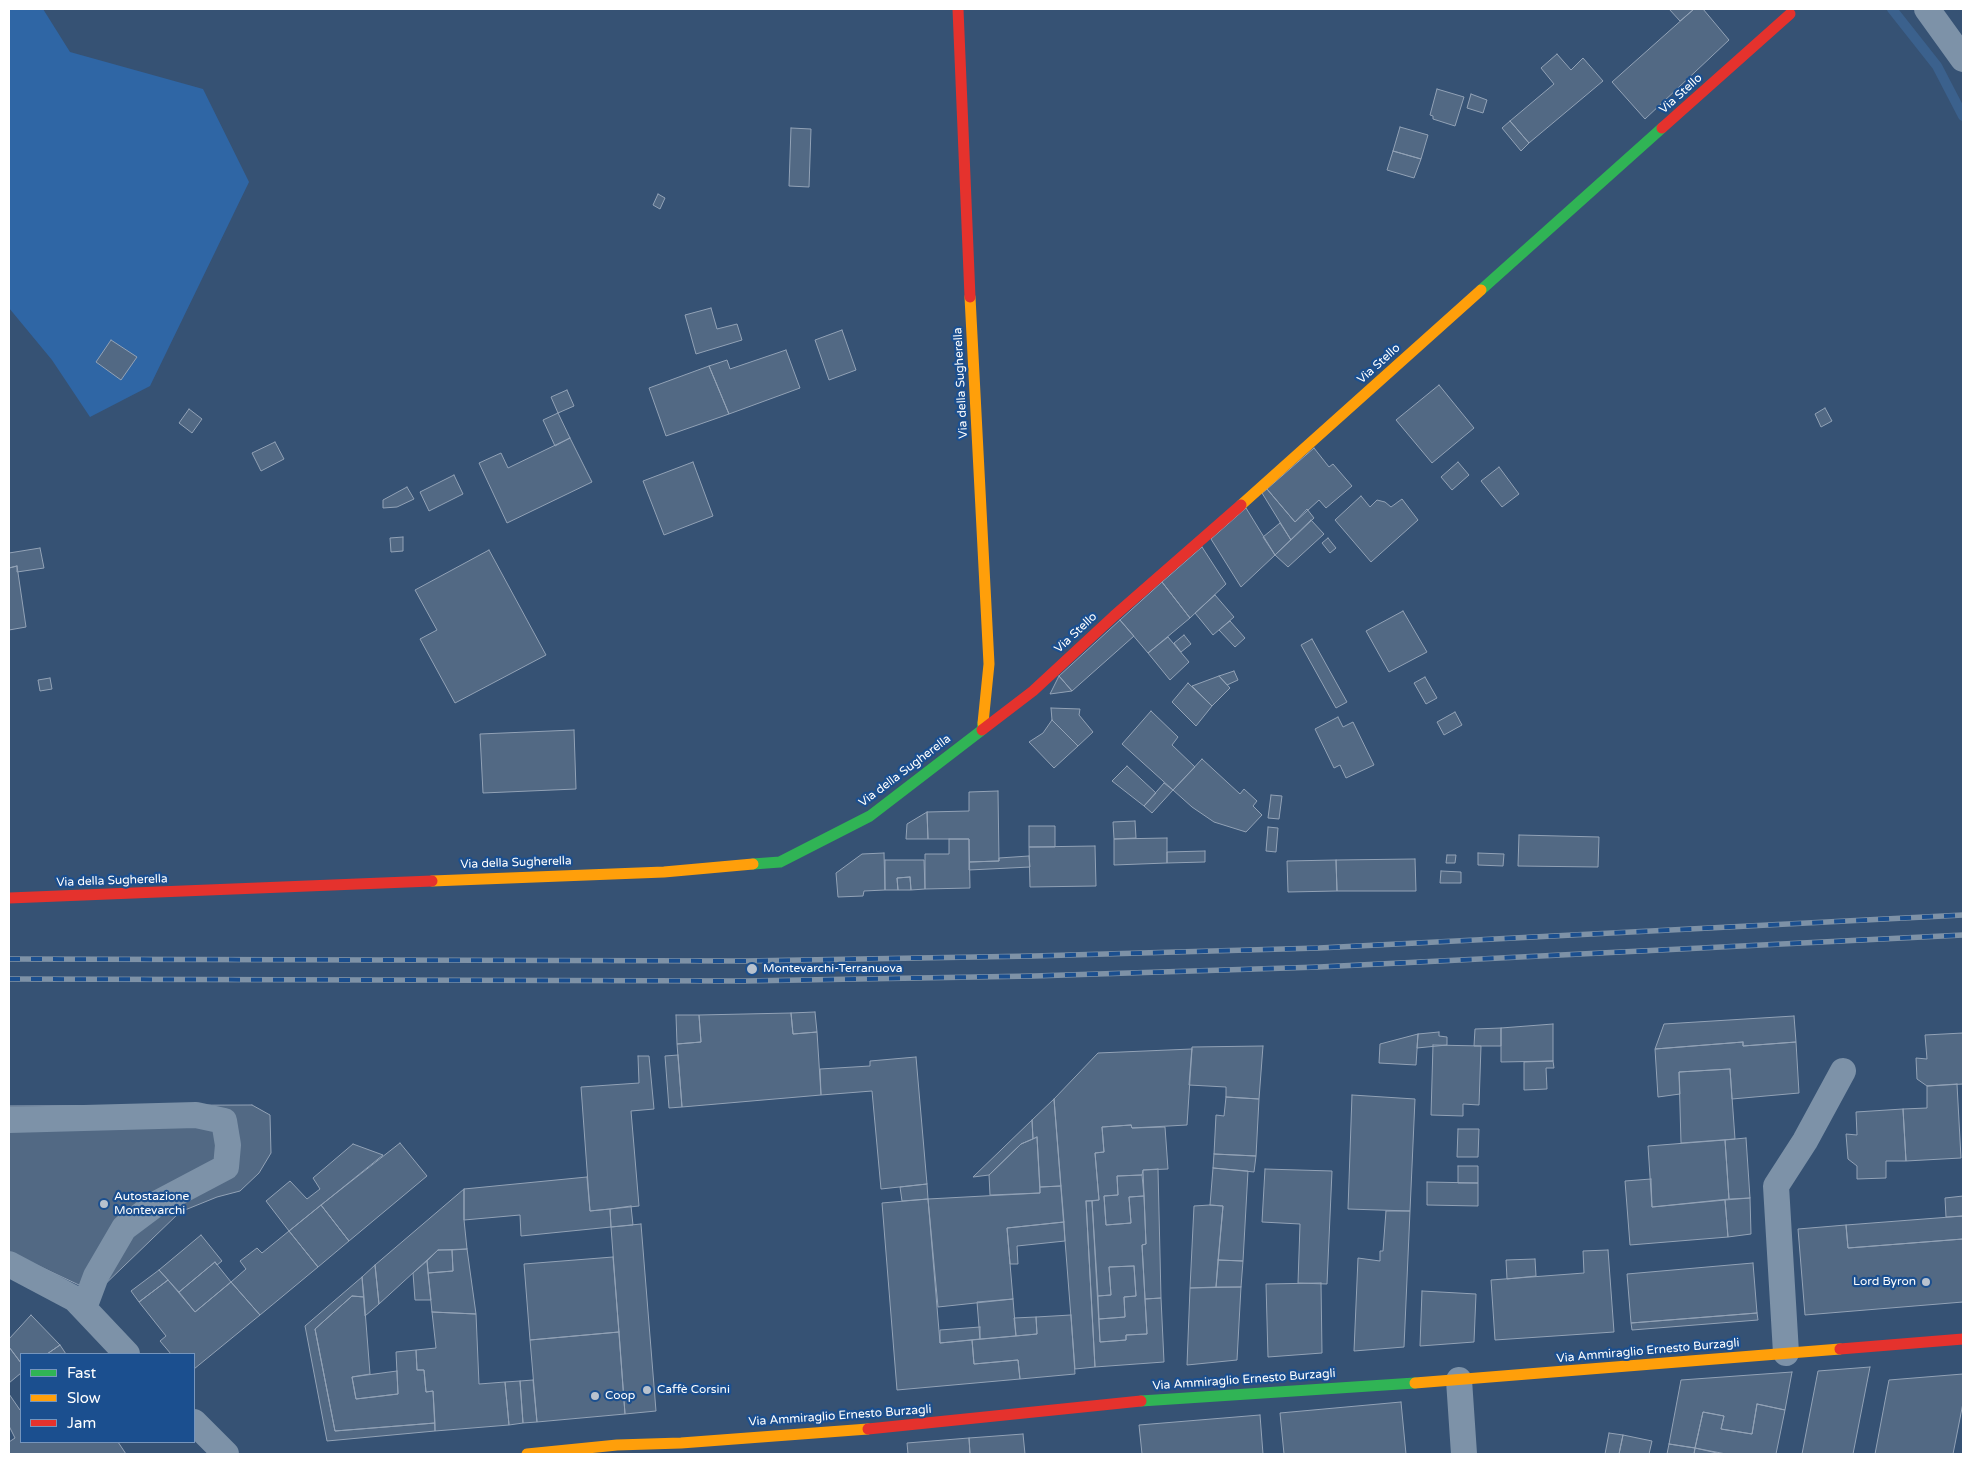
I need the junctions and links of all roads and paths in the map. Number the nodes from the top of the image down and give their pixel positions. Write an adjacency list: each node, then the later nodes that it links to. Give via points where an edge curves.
1 (958, 9): 5 (street, Via della Sugherella, via 989,664)
2 (1932, 11): 4 (street)
3 (1790, 14): 5 (street, Via Stello, via 1033,691)
4 (1963, 59)
5 (982, 730): 6 (street, Via della Sugherella, via 870,816 780,862 664,872)
6 (9, 898)
7 (1843, 1071): 13 (street, via 1776,1186)
8 (9, 1120): 10 (street, via 196,1115 224,1121 228,1145 226,1167 156,1204 124,1228 96,1276)
9 (9, 1264): 10 (street, via 75,1299)
10 (84, 1308): 12 (street)
11 (1963, 1339): 13 (street, Via Ammiraglio Ernesto Burzagli)
12 (126, 1353)
13 (1786, 1353): 14 (street, Via Ammiraglio Ernesto Burzagli)
14 (1459, 1380): 17 (street, Via Ammiraglio Ernesto Burzagli, via 1158,1400 897,1427); 18 (street)
15 (195, 1423): 16 (street)
16 (226, 1454)
17 (527, 1454)
18 (1464, 1454)

